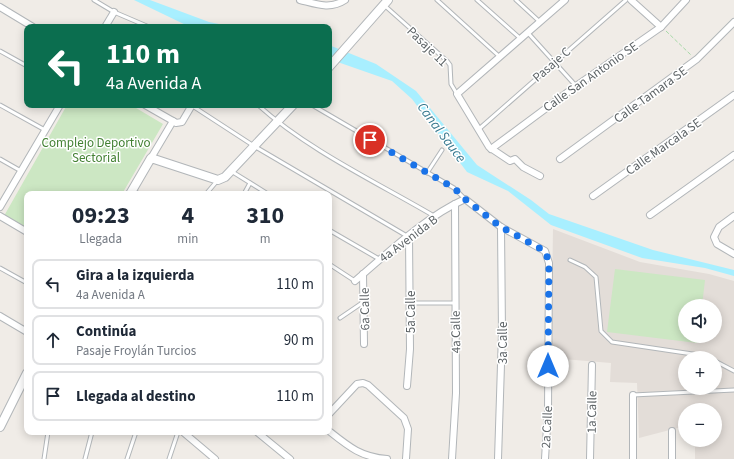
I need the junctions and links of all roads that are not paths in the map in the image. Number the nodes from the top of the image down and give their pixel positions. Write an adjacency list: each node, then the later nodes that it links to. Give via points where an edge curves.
1 (94, 0): 13 (lane)
2 (300, 0): 10 (street, via 328,7)
3 (437, 0): 23 (lane)
4 (477, 0): 21 (lane)
5 (516, 0): 14 (lane)
6 (565, 0): 14 (street)
7 (626, 0): 24 (lane, Pasaje C)
8 (631, 0): 19 (street)
9 (686, 0): 19 (street, Calle San Antonio SE)
10 (342, 2)
11 (386, 2): 26 (street); 28 (lane, Pasaje 11, via 447,61 450,65 451,84)
12 (0, 7): 16 (street)
13 (114, 12): 17 (street); 18 (lane)
14 (540, 22): 20 (street)
15 (734, 22): 48 (street, Calle Tamara SE, via 697,59)
16 (28, 24)
17 (107, 24)
18 (142, 24)
19 (661, 27): 27 (street, Calle San Antonio SE)
20 (528, 33): 21 (street); 24 (lane)
21 (520, 39): 23 (street)
22 (0, 51): 25 (lane)
23 (500, 57): 28 (street)
24 (554, 61): 27 (lane); 41 (lane, Pasaje C)
25 (24, 64)
26 (332, 64)
27 (576, 86): 43 (street, Calle San Antonio SE)
28 (457, 94): 41 (street)
29 (734, 95): 61 (street, Calle Marcala SE)
30 (0, 106): 40 (lane)
31 (58, 108): 40 (street)
32 (150, 108): 38 (street)
33 (190, 108): 38 (street, via 182,122)
34 (197, 108): 42 (lane)
35 (261, 108): 39 (lane)
36 (290, 108): 39 (street)
37 (317, 108): 51 (lane)
38 (173, 122): 46 (street)
39 (277, 122): 42 (street); 67 (lane, via 306,142)
40 (45, 130): 49 (street)
41 (477, 130): 43 (street)
42 (254, 146): 50 (street); 59 (lane)
43 (491, 149): 52 (street, via 510,161 515,159 523,167)
44 (442, 150): 51 (lane)
45 (734, 155): 65 (street)
46 (151, 158): 53 (street); 55 (street)
47 (0, 159): 49 (lane)
48 (560, 159)
49 (21, 171): 64 (street)
50 (232, 171): 53 (street); 54 (lane)
51 (427, 173): 62 (lane, via 454,188)
52 (540, 176)
53 (218, 180): 56 (lane)
54 (250, 183): 57 (lane); 58 (lane)
55 (135, 191)
56 (209, 191)
57 (246, 191)
58 (263, 191)
59 (331, 191)
60 (332, 192): 72 (lane)
61 (592, 196)
62 (465, 199): 63 (street, 4a Avenida B); 69 (street)
63 (455, 204): 67 (street, 4a Avenida B); 83 (street, 4a Calle)
64 (0, 207)
65 (650, 215)
66 (0, 216): 70 (street)
67 (436, 216): 72 (street, 4a Avenida B)
68 (734, 216): 73 (street, via 718,227 714,237 721,247)
69 (501, 227): 116 (street, 3a Calle, via 502,333); 117 (street, 2a Calle, via 545,251 549,262 548,410)
70 (24, 230)
71 (332, 232): 74 (lane)
72 (409, 237): 74 (street, 4a Avenida B); 82 (street, 5a Calle)
73 (734, 254)
74 (379, 259): 78 (street, 4a Avenida B)
75 (570, 260): 88 (lane, via 585,267 596,277 601,332 612,342)
76 (332, 266): 80 (lane)
77 (0, 268): 79 (lane)
78 (363, 274): 80 (street, 4a Avenida B); 81 (street, 6a Calle)
79 (24, 281)
80 (355, 281)
81 (364, 302): 85 (lane); 87 (street, 6a Calle)
82 (410, 303): 83 (lane); 93 (street, 5a Calle)
83 (454, 303): 115 (street, 4a Calle, via 456,393)
84 (0, 316): 86 (street)
85 (340, 318)
86 (24, 330)
87 (364, 344)
88 (678, 352)
89 (722, 364): 91 (lane)
90 (592, 365): 118 (street, 1a Calle)
91 (734, 370)
92 (24, 379): 97 (street)
93 (408, 386)
94 (734, 390): 95 (lane)
95 (634, 395): 119 (street)
96 (332, 411): 114 (street, via 357,384 368,385 404,418 408,429)
97 (0, 427)
98 (672, 432): 120 (street)
99 (332, 433): 113 (street, via 361,454)
100 (48, 435): 107 (lane)
101 (91, 435): 108 (lane)
102 (135, 435): 109 (lane)
103 (177, 435): 110 (lane)
104 (186, 435): 106 (street)
105 (261, 435): 112 (street)
106 (208, 457): 111 (street)
107 (44, 459)
108 (85, 459)
109 (127, 459)
110 (169, 459)
111 (215, 459)
112 (290, 459)
113 (387, 459)
114 (406, 459)
115 (452, 459)
116 (498, 459)
117 (545, 459)
118 (590, 459)
119 (633, 459)
120 (672, 459)

